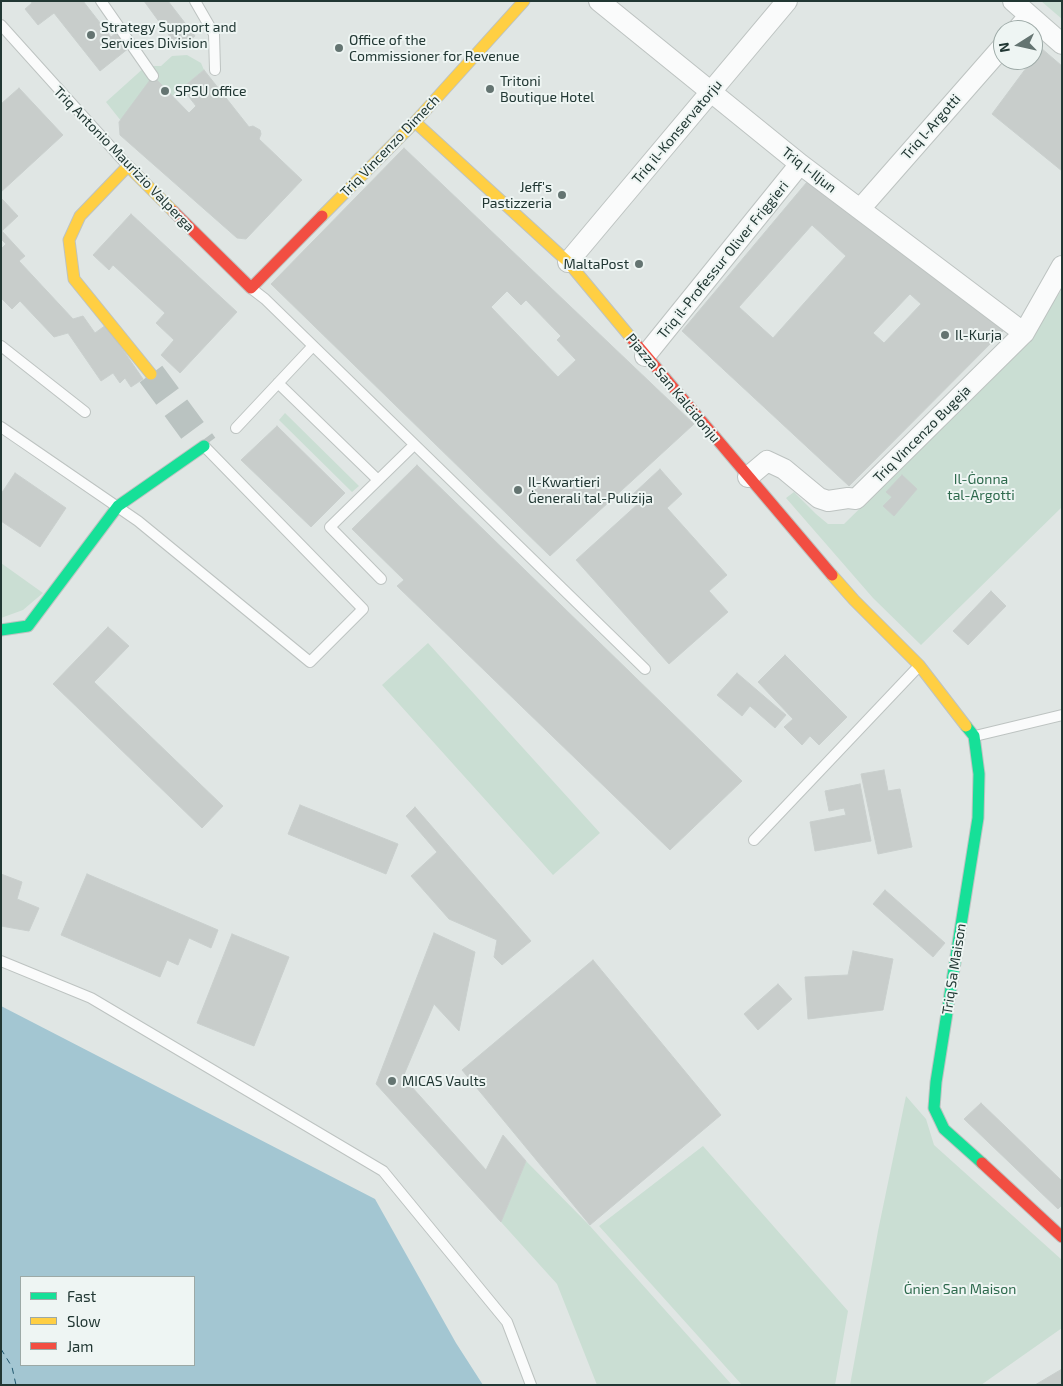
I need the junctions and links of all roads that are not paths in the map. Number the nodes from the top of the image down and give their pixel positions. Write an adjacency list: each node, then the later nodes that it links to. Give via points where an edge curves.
1 (101, 1): 13 (lane)
2 (196, 1): 12 (lane, via 214,34)
3 (524, 1): 15 (street, Triq Vincenzo Dimech)
4 (599, 1): 14 (street, Triq l-Iljun)
5 (787, 1): 14 (street, Triq il-Konservatorju)
6 (1013, 1): 7 (street)
7 (1022, 20)
8 (3, 31): 17 (lane, Triq Antonio Maurizio Valperga)
9 (1043, 34): 10 (street)
10 (1062, 44)
11 (993, 57): 18 (street, Triq l-Argotti)
12 (215, 70)
13 (153, 76)
14 (711, 92): 16 (street, Triq l-Iljun); 19 (street, Triq il-Konservatorju)
15 (415, 122): 19 (street, Pjazza San Kalċidonju); 21 (street, Triq Vincenzo Dimech)
16 (800, 164): 18 (street, Triq l-Iljun); 25 (street, Triq il-Professur Oliver Friggieri)
17 (128, 166): 21 (street, Triq Antonio Maurizio Valperga); 26 (street, via 80,216 69,240 74,279)
18 (860, 209): 22 (street, Triq l-Iljun)
19 (568, 262): 25 (street, Pjazza San Kalċidonju)
20 (1062, 266): 22 (street, Triq Vincenzo Bugeja)
21 (251, 288): 24 (lane)
22 (1024, 333): 33 (street, Triq Vincenzo Bugeja, via 856,498 828,501 819,498 784,468 767,461)
23 (1, 346): 28 (lane)
24 (312, 346): 27 (lane); 31 (lane)
25 (645, 356): 33 (street, Pjazza San Kalċidonju)
26 (151, 374)
27 (278, 383): 30 (lane); 34 (lane)
28 (85, 412)
29 (1, 427): 35 (lane)
30 (236, 428)
31 (414, 445): 34 (lane); 39 (lane)
32 (204, 446): 35 (street); 35 (lane, via 362,609 310,662)
33 (748, 477): 38 (street, Pjazza San Kalċidonju, via 854,600)
34 (378, 480): 36 (lane, via 330,527)
35 (118, 506): 37 (street, via 28,626)
36 (381, 579)
37 (1, 630)
38 (919, 666): 41 (street); 42 (lane)
39 (645, 669)
40 (1062, 715): 41 (lane)
41 (974, 736): 44 (street, Triq Sa Maison, via 979,774 978,818 934,1108 944,1129)
42 (754, 840)
43 (1, 961): 45 (lane, via 91,998 383,1171 507,1322)
44 (1062, 1237)
45 (531, 1385)

